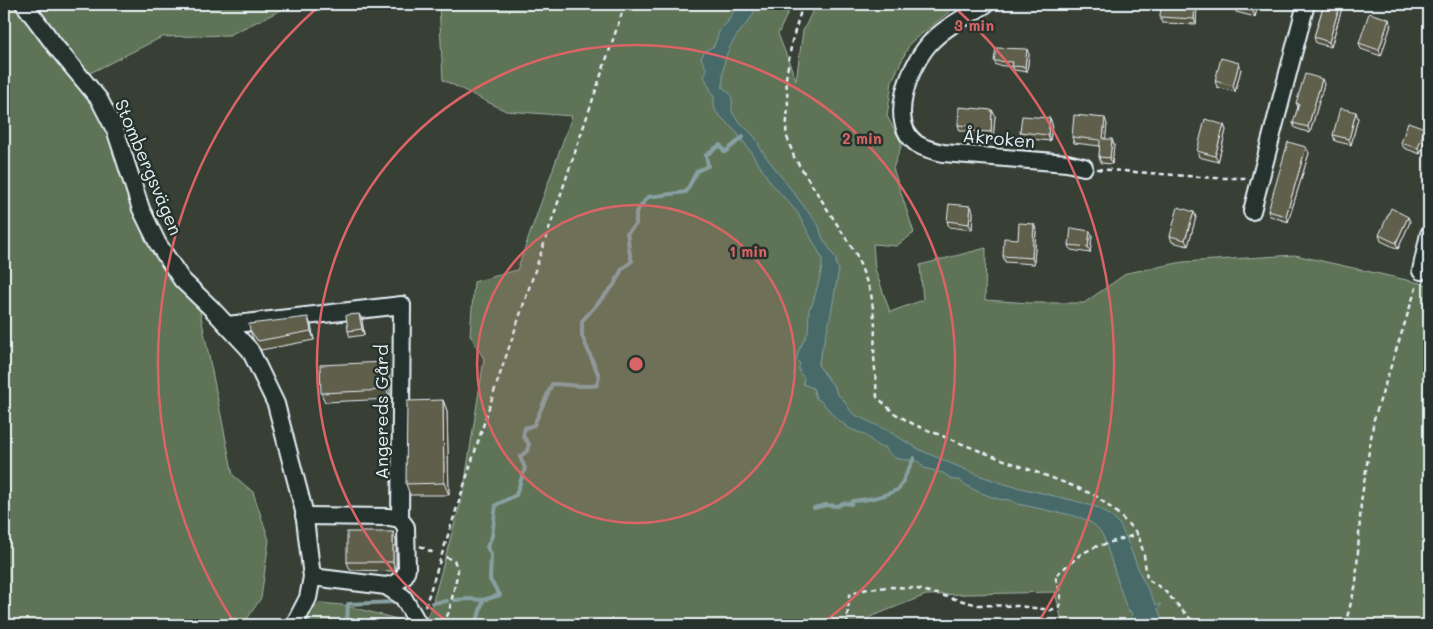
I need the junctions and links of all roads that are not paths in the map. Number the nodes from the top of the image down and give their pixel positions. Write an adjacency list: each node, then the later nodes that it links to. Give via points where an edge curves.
1 (24, 4): 8 (street, Stombergsvägen, via 99,99 116,132 141,209 158,244 182,280)
2 (986, 4): 4 (street, Åkroken, via 930,43 917,63 902,101 906,131 926,149 943,153)
3 (1306, 4): 5 (street)
4 (1084, 167)
5 (1252, 211)
6 (1429, 234): 7 (street)
7 (1421, 271)
8 (227, 325): 9 (street, Stombergsvägen, via 250,350 276,404); 10 (street, Angereds Gård, via 402,306)
9 (304, 516): 10 (street); 11 (street, Stombergsvägen)
10 (400, 519): 12 (street, Angereds Gård, via 406,527 407,569 404,577)
11 (312, 577): 12 (street); 13 (street, Stombergsvägen, via 308,598)
12 (386, 586): 14 (street, via 403,596)
13 (294, 625)
14 (419, 625)

